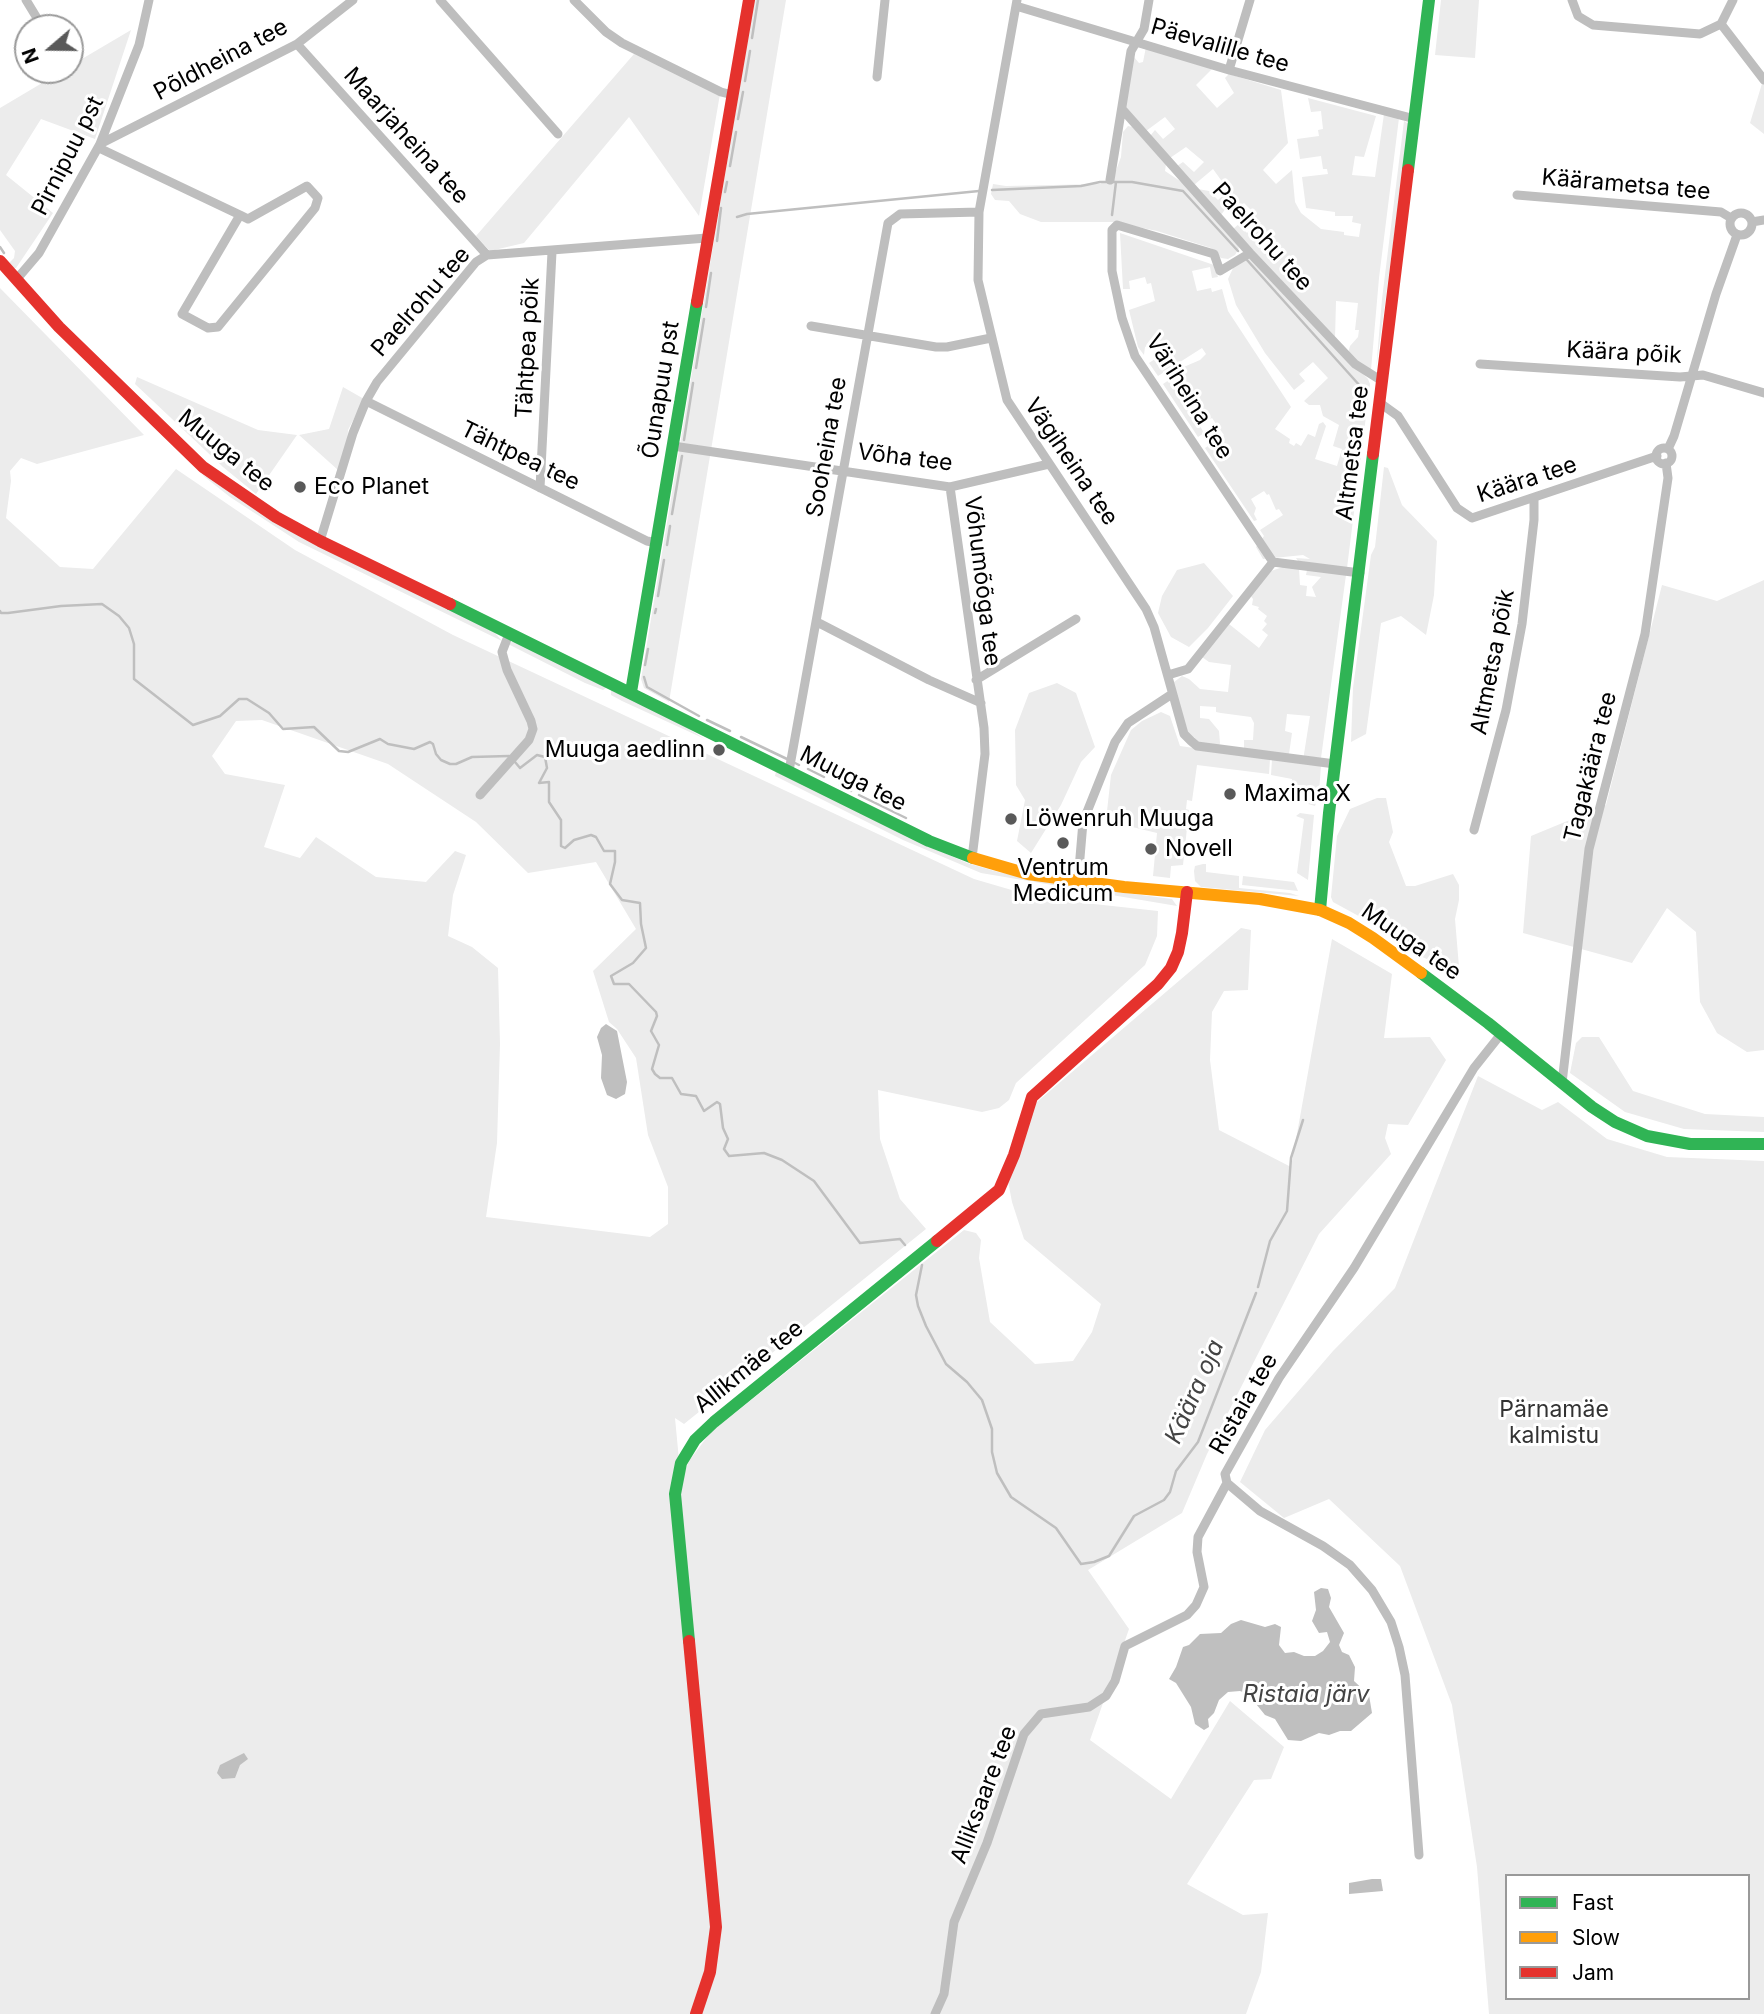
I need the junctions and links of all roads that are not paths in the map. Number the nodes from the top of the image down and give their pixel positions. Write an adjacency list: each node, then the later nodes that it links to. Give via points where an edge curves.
1 (149, 0): 23 (street, Pirnipuu pst, via 139,45)
2 (353, 0): 15 (street, Põldheina tee)
3 (440, 0): 22 (street)
4 (574, 0): 19 (street, via 622,43)
5 (749, 0): 19 (street, Õunapuu pst)
6 (885, 0): 17 (street)
7 (1149, 0): 14 (street, via 1144,29)
8 (1250, 0): 16 (street)
9 (1429, 0): 21 (street, Altmetsa tee)
10 (1572, 0): 13 (street, via 1578,16 1593,25 1700,34)
11 (1733, 0): 13 (street)
12 (1017, 3): 14 (street, Päevalille tee); 26 (street, Vägiheina tee)
13 (1721, 24): 18 (street)
14 (1136, 43): 16 (street, Päevalille tee); 20 (street)
15 (297, 44): 23 (street, Põldheina tee); 35 (street, Maarjaheina tee)
16 (1230, 70): 21 (street, Päevalille tee)
17 (877, 77)
18 (1764, 80)
19 (733, 95): 32 (street, Õunapuu pst)
20 (1122, 109): 24 (street); 34 (street, Paelrohu tee)
21 (1415, 119): 43 (street, Altmetsa tee)
22 (558, 134)
23 (99, 146): 27 (street); 37 (street, Pirnipuu pst, via 39,253)
24 (1110, 180)
25 (1517, 195): 28 (street, Käärametsa tee, via 1721,212)
26 (979, 212): 39 (street, Sooheina tee, via 892,217); 40 (street, Vägiheina tee, via 978,280)
27 (240, 215): 27 (street, via 182,314 208,328 218,327 315,208 318,198 307,186 248,219)
28 (1731, 219): 30 (street, via 1744,213); 31 (street, via 1731,229)
29 (1764, 220): 30 (street)
30 (1752, 222): 31 (street, via 1747,234)
31 (1737, 235): 42 (street)
32 (707, 238): 33 (street, Paelrohu tee); 47 (street, Õunapuu pst)
33 (552, 252): 35 (street, Paelrohu tee); 54 (street, Tähtpea põik)
34 (1250, 253): 43 (street, Paelrohu tee, via 1355,365); 58 (street, Väriheina tee, via 1220,271 1214,254 1117,225 1112,230 1112,271 1135,356)
35 (487, 255): 45 (street, Paelrohu tee, via 476,262)
36 (0, 261): 37 (street, Muuga tee)
37 (16, 281): 56 (street, Muuga tee, via 203,467)
38 (811, 326): 39 (street)
39 (866, 336): 40 (street, via 936,347); 52 (street, Sooheina tee)
40 (990, 338): 51 (street, Vägiheina tee, via 1007,400)
41 (1480, 364): 42 (street, Käära põik)
42 (1692, 375): 44 (street, Käära põik); 48 (street)
43 (1382, 382): 46 (street, Altmetsa tee)
44 (1764, 393)
45 (366, 401): 54 (street, Tähtpea tee); 56 (street, Paelrohu tee)
46 (1380, 403): 55 (street, Käära tee, via 1398,416 1465,515 1479,517); 59 (street, Altmetsa tee)
47 (673, 446): 52 (street, Võha tee); 57 (street, Õunapuu pst)
48 (1668, 449): 49 (street, via 1660,449); 50 (street, via 1672,456)
49 (1657, 456): 50 (street); 55 (street, Käära tee)
50 (1666, 463): 77 (street, Tagakäära tee, via 1668,478 1645,634 1589,849)
51 (1049, 464): 53 (street, Võha tee); 63 (street, Vägiheina tee, via 1146,609)
52 (843, 470): 53 (street, Võha tee); 61 (street, Sooheina tee)
53 (950, 487): 64 (street, Võhumõõga tee)
54 (540, 488): 57 (street, Tähtpea tee)
55 (1534, 498): 71 (street, Altmetsa põik, via 1522,624 1506,710)
56 (320, 541): 62 (street, Muuga tee)
57 (657, 543): 65 (street, Õunapuu pst)
58 (1273, 562): 59 (street); 63 (street, via 1188,669)
59 (1360, 573): 68 (street, Altmetsa tee)
60 (1076, 619): 64 (street, Võhumõõga tee)
61 (817, 622): 67 (street); 69 (street, Sooheina tee)
62 (509, 634): 65 (street, Muuga tee); 70 (street, via 502,652 504,661 533,729 529,740)
63 (1168, 675): 66 (street, Vägiheina tee)
64 (976, 680): 67 (street, Võhumõõga tee)
65 (631, 692): 69 (street, Muuga tee)
66 (1172, 694): 68 (street, Vägiheina tee, via 1184,734 1197,746); 73 (street, via 1128,723 1115,742 1083,822)
67 (981, 703): 72 (street, Võhumõõga tee, via 985,754)
68 (1335, 764): 75 (street, Altmetsa tee)
69 (789, 771): 72 (street, Muuga tee)
70 (480, 795)
71 (1474, 830)
72 (972, 859): 73 (street, Muuga tee)
73 (1079, 881): 74 (street, Muuga tee)
74 (1186, 892): 75 (street, Muuga tee); 81 (street, Allikmäe tee, via 1182,933 1171,968 1158,985 1032,1097 999,1190 713,1422 681,1463 675,1494 716,1919 710,1972)
75 (1320, 910): 76 (street, Muuga tee, via 1373,938)
76 (1501, 1034): 77 (street, Muuga tee); 79 (street, Ristaia tee, via 1474,1068 1354,1268 1279,1378 1225,1474)
77 (1562, 1083): 78 (street, Muuga tee, via 1615,1122 1647,1136 1690,1144)
78 (1764, 1144)
79 (1227, 1483): 80 (street, Ristaia tee, via 1260,1511 1350,1565 1391,1622 1405,1675); 82 (street, Alliksaare tee, via 1198,1536 1204,1587 1196,1605 1187,1615 1125,1646 1106,1696 1089,1706 1041,1714 1024,1734 954,1922 944,1994)
80 (1419, 1855)
81 (696, 2014)
82 (934, 2014)

